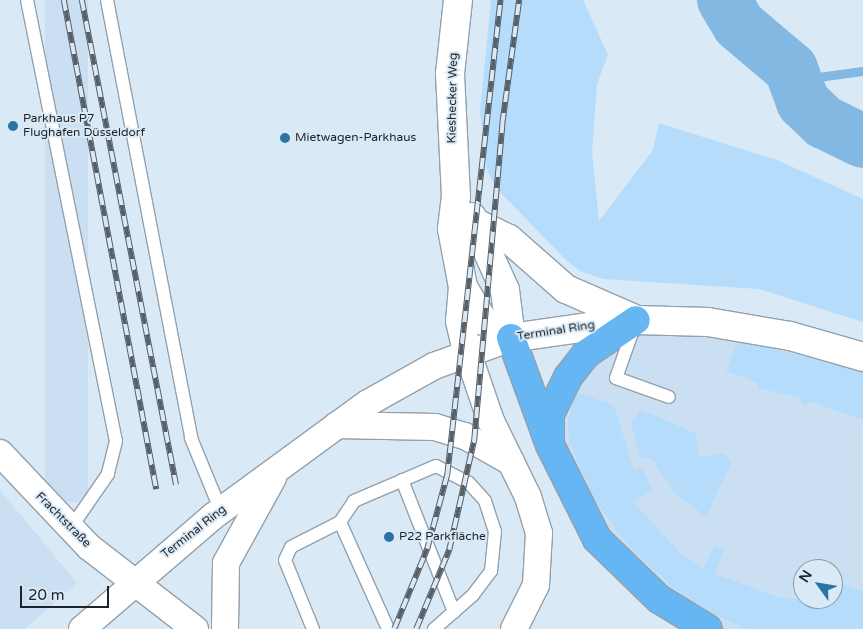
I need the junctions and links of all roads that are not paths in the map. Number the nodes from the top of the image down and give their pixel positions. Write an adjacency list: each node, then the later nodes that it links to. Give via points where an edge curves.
1 (27, 0): 20 (lane, via 116,441 108,474)
2 (107, 0): 18 (lane, via 192,438)
3 (458, 0): 4 (street, Kieshecker Weg, via 450,111)
4 (456, 196): 5 (street); 6 (street, Kieshecker Weg, via 452,229)
5 (478, 224): 7 (street, via 509,239 566,290); 8 (street, via 505,290)
6 (463, 287): 8 (street, Kieshecker Weg, via 483,320); 9 (street, Kieshecker Weg, via 460,321)
7 (636, 320): 8 (street, Terminal Ring); 10 (street, Terminal Ring, via 744,326); 11 (lane, via 616,378); 13 (highway, via 586,354 568,377 550,414)
8 (511, 338): 9 (street, Terminal Ring); 13 (highway)
9 (467, 351): 12 (street, Terminal Ring); 15 (street, via 491,421)
10 (863, 357)
11 (669, 398)
12 (337, 425): 15 (street, via 435,427 465,436); 16 (street, Terminal Ring)
13 (550, 445): 30 (highway, via 597,539 653,595)
14 (0, 453): 20 (street, Frachtstraße)
15 (511, 462): 29 (street, via 535,515 541,551 531,600)
16 (280, 466): 18 (street, Terminal Ring); 25 (street, Terminal Ring, via 237,535 226,563)
17 (402, 480): 19 (lane, via 354,501); 22 (lane); 22 (lane, via 436,466 469,483 486,502 494,531 491,570)
18 (221, 511): 21 (street, Terminal Ring)
19 (340, 522): 26 (lane, via 291,547 285,560); 27 (lane)
20 (70, 529): 21 (street, Frachtstraße)
21 (133, 581): 23 (street, Terminal Ring); 24 (street)
22 (454, 612): 28 (lane)
23 (82, 629)
24 (194, 629)
25 (225, 629)
26 (313, 629)
27 (388, 629)
28 (434, 629)
29 (514, 629)
30 (708, 629)

